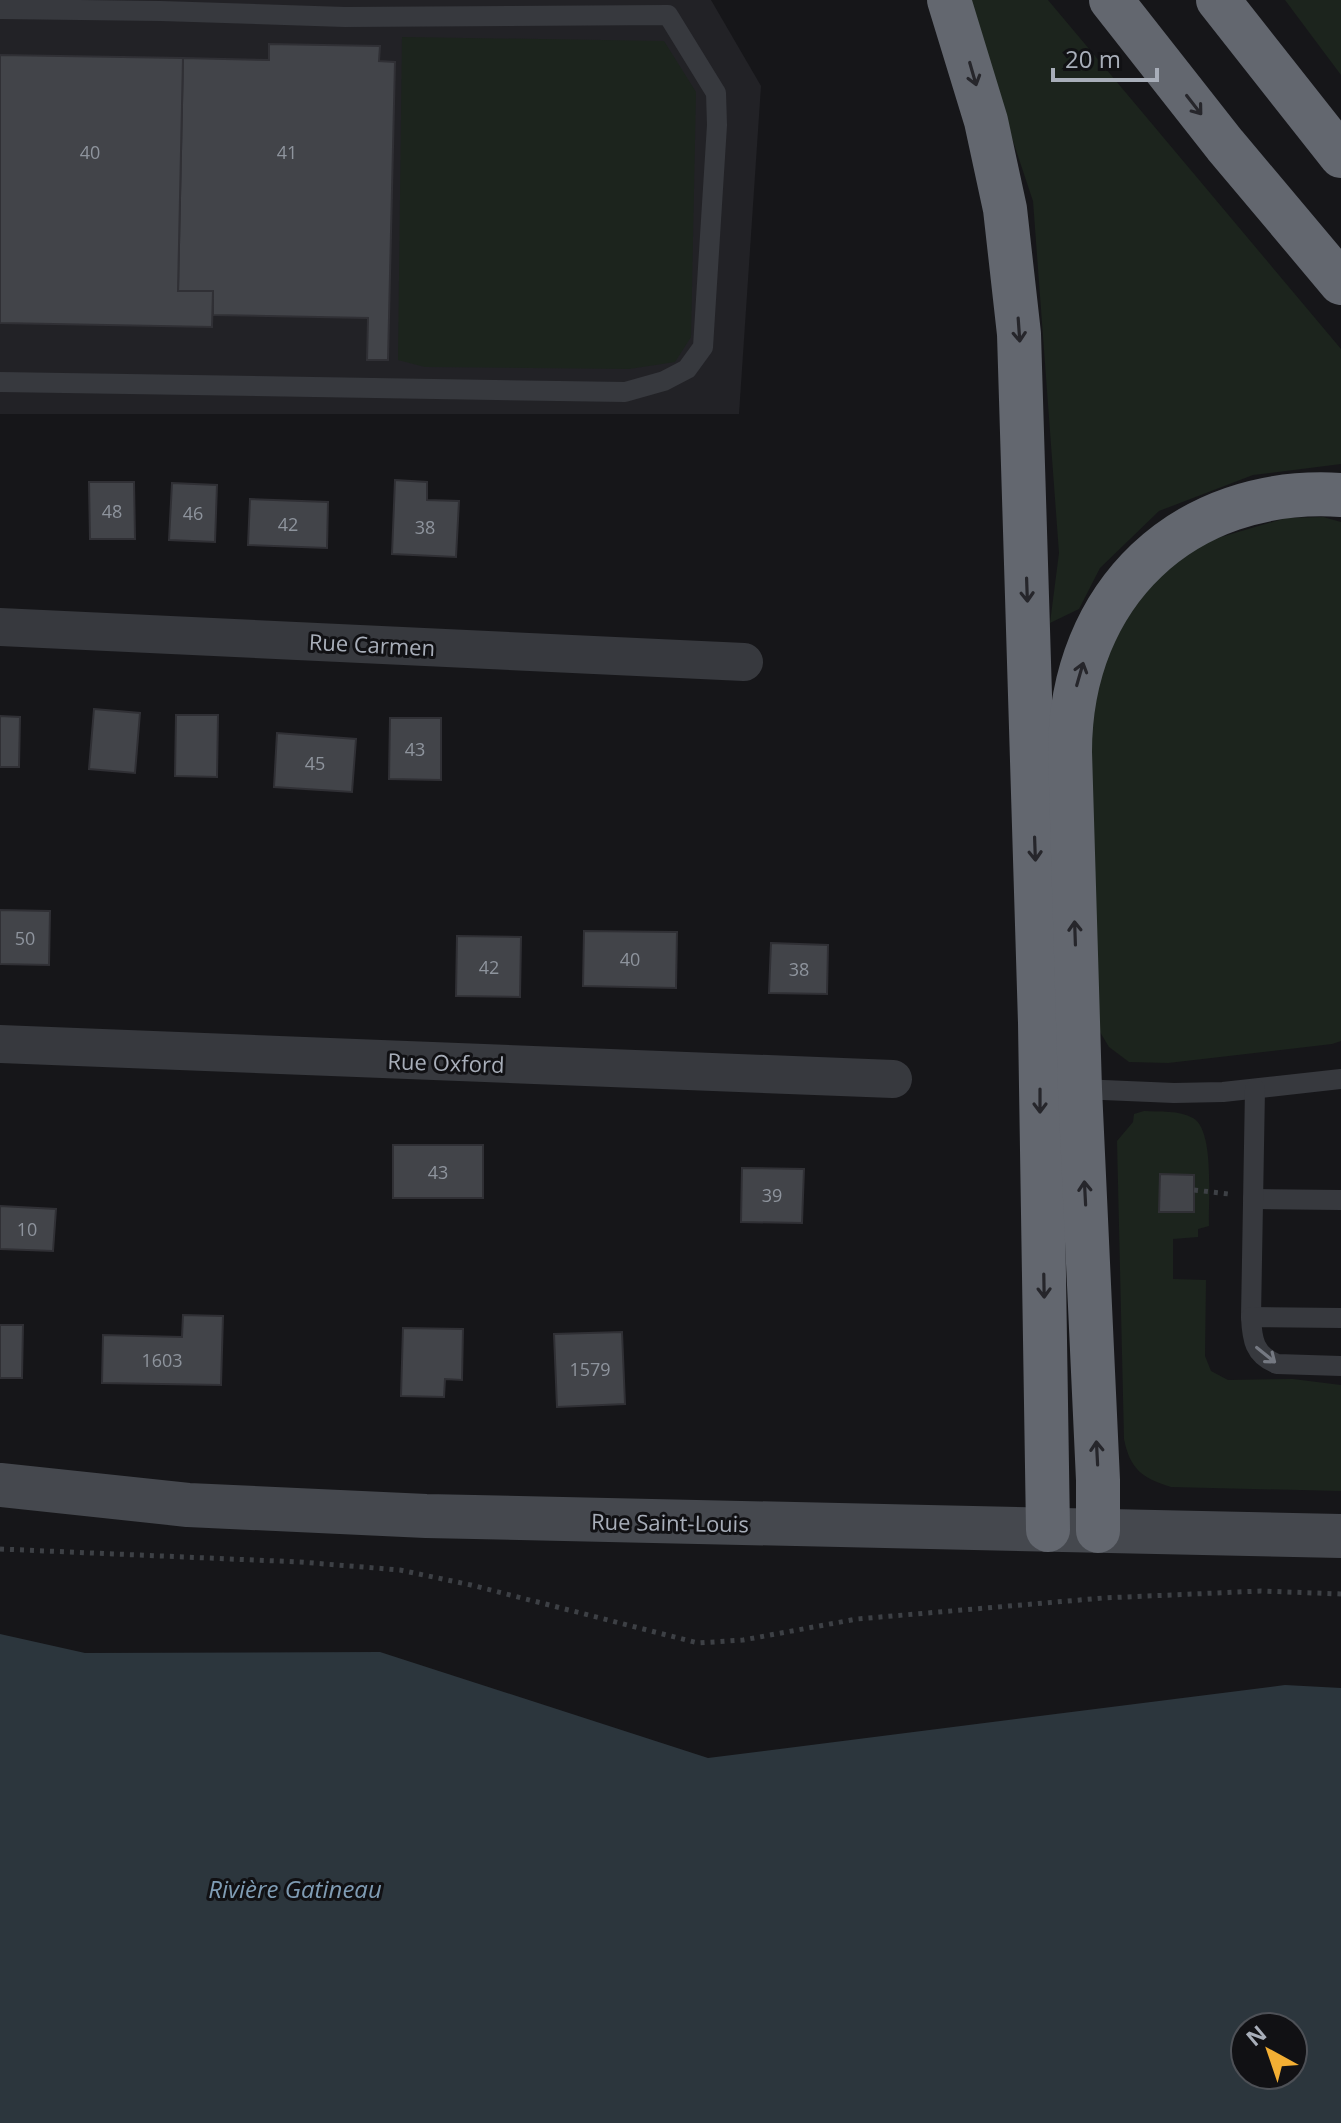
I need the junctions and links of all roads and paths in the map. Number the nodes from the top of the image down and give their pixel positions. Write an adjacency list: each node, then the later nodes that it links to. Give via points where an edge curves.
1 (949, 0): 24 (highway, one-way to 24, via 1002,194 1019,334 1040,1023)
2 (1111, 0): 6 (highway, one-way to 6)
3 (1218, 0): 5 (highway)
4 (0, 9): 7 (lane, via 401,17 668,15 716,93 717,125 703,347 687,369 664,381 625,392)
5 (1341, 156)
6 (1341, 283)
7 (0, 382)
8 (1341, 495): 14 (highway, one-way to 8, via 1070,736 1078,679 1095,633 1143,565 1201,521 1268,498)
9 (0, 627): 10 (street, Rue Carmen)
10 (744, 662)
11 (0, 1044): 12 (street, Rue Oxford)
12 (893, 1079)
13 (1341, 1079): 15 (lane)
14 (1080, 1089): 15 (lane); 25 (highway, one-way to 14)
15 (1255, 1089): 18 (lane)
16 (1194, 1190): 17 (path)
17 (1208, 1190)
18 (1253, 1199): 19 (lane); 20 (lane)
19 (1341, 1200)
20 (1251, 1317): 21 (lane); 22 (lane, one-way to 22, via 1255,1346 1270,1361)
21 (1341, 1318)
22 (1341, 1366)
23 (0, 1485): 24 (main road, Rue Saint-Louis, via 188,1505 364,1513)
24 (1048, 1530): 25 (main road, Rue Saint-Louis)
25 (1098, 1531): 26 (main road, Rue Saint-Louis)
26 (1341, 1536)
27 (0, 1549): 28 (path, via 400,1570 698,1643 857,1619 1134,1596)
28 (1341, 1594)

